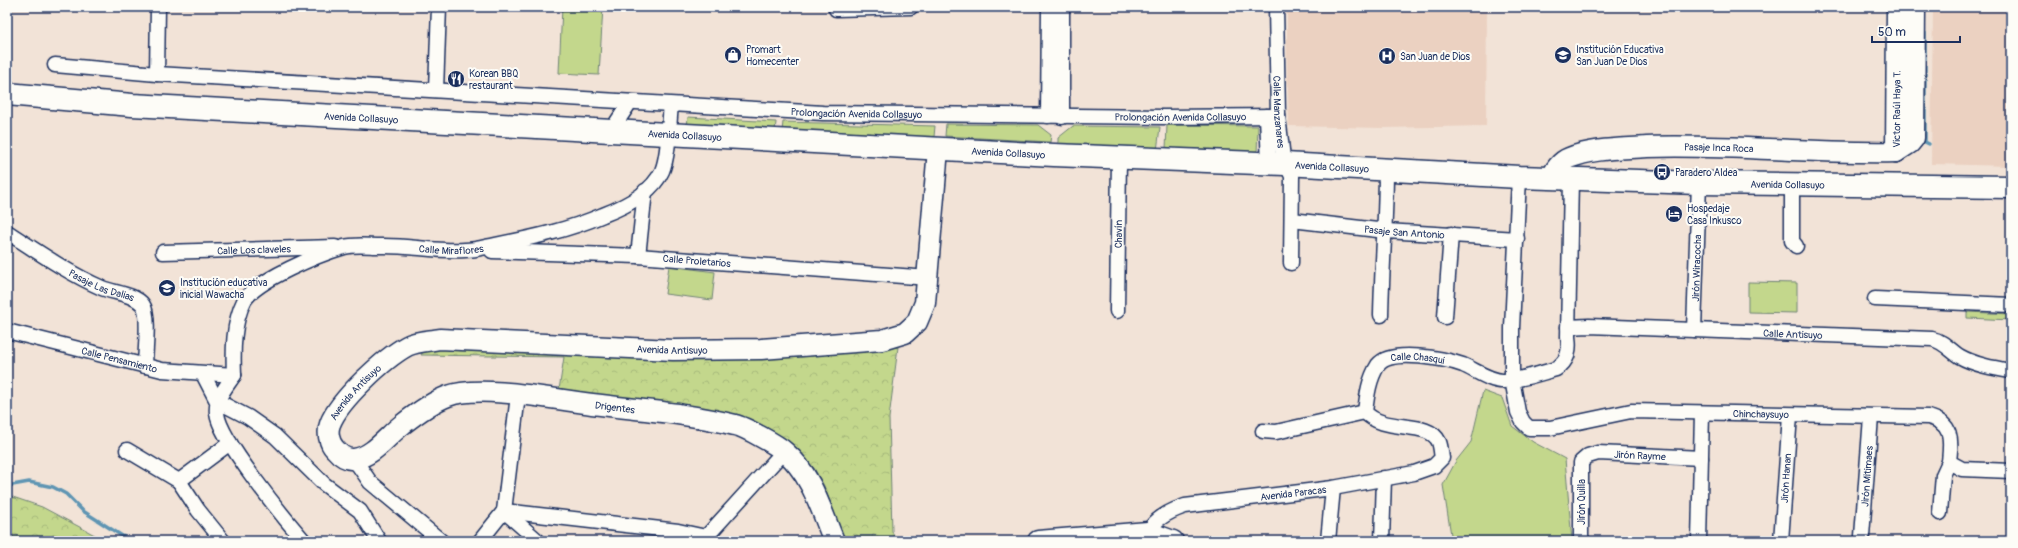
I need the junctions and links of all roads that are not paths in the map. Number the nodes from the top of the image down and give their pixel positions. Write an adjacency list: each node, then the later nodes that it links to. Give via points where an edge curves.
1 (158, 7): 13 (street)
2 (439, 7): 14 (street)
3 (891, 7): 4 (street); 10 (street)
4 (911, 7)
5 (1049, 7): 18 (street)
6 (1062, 7): 18 (street)
7 (1276, 7): 19 (street, Calle Manzanares)
8 (1897, 7): 11 (street, Victor Raúl Haya T.)
9 (1915, 7): 11 (street, Victor Raúl Haya T.)
10 (836, 9)
11 (1906, 60): 23 (street, Victor Raúl Haya T., via 1914,138)
12 (55, 65): 13 (street, Prolongación Avenida Collasuyo)
13 (157, 74): 14 (street, Prolongación Avenida Collasuyo)
14 (436, 90): 16 (street, Prolongación Avenida Collasuyo)
15 (7, 94): 20 (main road, Avenida Collasuyo, via 132,105)
16 (630, 102): 17 (street, Prolongación Avenida Collasuyo); 20 (street)
17 (671, 105): 18 (street, Prolongación Avenida Collasuyo, via 823,113); 21 (street, Calle Miraflores)
18 (1055, 116): 19 (street, Prolongación Avenida Collasuyo)
19 (1272, 116): 25 (street, Calle Manzanares, via 1283,158)
20 (612, 131): 21 (main road, Avenida Collasuyo)
21 (668, 134): 22 (main road, Avenida Collasuyo); 32 (street, Calle Miraflores, via 662,170 655,182)
22 (938, 149): 24 (main road, Avenida Collasuyo); 44 (street, Avenida Antisuyo)
23 (1896, 152): 28 (street, Pasaje Inca Roca, via 1859,153 1691,145 1603,150 1568,158 1554,171)
24 (1119, 158): 25 (main road, Avenida Collasuyo); 47 (street, Chavín)
25 (1277, 164): 26 (main road, Avenida Collasuyo); 33 (street, Calle Manzanares, via 1292,176)
26 (1386, 170): 27 (main road, Avenida Collasuyo); 34 (street)
27 (1519, 177): 28 (main road, Avenida Collasuyo); 37 (street)
28 (1562, 178): 29 (main road, Avenida Collasuyo); 50 (street)
29 (1699, 183): 30 (main road, Avenida Collasuyo); 51 (street, Jirón Wiracocha)
30 (1792, 183): 31 (main road, Avenida Collasuyo); 38 (street, via 1792,240)
31 (2011, 187)
32 (645, 191): 40 (street, Calle Miraflores, via 619,209 582,224); 42 (street)
33 (1292, 220): 34 (street, Pasaje San Antonio); 43 (street, Calle Manzanares)
34 (1386, 231): 36 (street, Pasaje San Antonio); 48 (street)
35 (7, 232): 53 (street, Pasaje Las Dalias, via 75,274 102,288 138,300 144,306 146,315)
36 (1451, 234): 37 (street, Pasaje San Antonio); 49 (street)
37 (1516, 239): 57 (street)
38 (1796, 246)
39 (345, 247): 40 (street, Calle Miraflores, via 382,245); 41 (street, Calle Los claveles); 56 (street, Calle Miraflores, via 278,273 254,288 244,300 238,318 234,345)
40 (465, 250): 42 (street, Calle Proletarios)
41 (163, 252)
42 (638, 256): 44 (street, Calle Proletarios)
43 (1291, 263)
44 (929, 278): 69 (street, Avenida Antisuyo, via 925,303 918,322 905,333 882,340 761,349 673,350 440,339 408,345 377,366 347,398 330,424 329,435 333,447 342,457)
45 (1875, 300): 46 (street)
46 (2011, 305)
47 (1117, 311)
48 (1381, 315)
49 (1445, 317)
50 (1568, 327): 51 (street, Calle Antisuyo); 57 (street, Calle Chasqui, via 1568,356 1564,364 1556,369)
51 (1694, 330): 54 (street, Calle Antisuyo, via 1932,339 1960,356 1986,367)
52 (7, 331): 53 (street, Calle Pensamiento)
53 (145, 366): 55 (street, Calle Pensamiento)
54 (2011, 371)
55 (203, 374): 56 (street, Calle Pensamiento); 59 (street)
56 (234, 375): 59 (street)
57 (1512, 380): 60 (street, Calle Chasqui, via 1498,380 1462,364 1421,356 1387,358 1379,364 1369,383); 61 (street, Chinchaysuyo, via 1518,412 1529,428 1550,428 1631,410)
58 (518, 394): 67 (street, Drigentes, via 682,415 737,425); 69 (street, Drigentes, via 470,392 449,396 402,424 370,452); 76 (street)
59 (218, 401): 65 (street, via 217,414); 85 (street, via 248,417 275,436 324,484 360,512)
60 (1365, 412): 64 (street, via 1276,432); 73 (street, Avenida Paracas, via 1370,418 1381,423 1419,428 1432,434 1439,442 1442,458 1434,466 1414,473)
61 (1702, 413): 62 (street, Chinchaysuyo); 68 (street)
62 (1790, 415): 63 (street, Chinchaysuyo); 96 (street, Jirón Hanan)
63 (1871, 417): 71 (street, Chinchaysuyo, via 1928,418 1940,422 1950,435); 79 (street, Jirón Mitimaes)
64 (1263, 431)
65 (230, 443): 74 (street); 78 (street)
66 (128, 450): 74 (street)
67 (784, 451): 81 (street); 89 (street, Drigentes, via 810,483)
68 (1701, 458): 70 (street, Jirón Rayme, via 1598,453 1588,456); 95 (street)
69 (354, 459): 86 (street, via 370,482)
70 (1581, 462): 94 (street, Jirón Quilla)
71 (1949, 462): 72 (street, via 1962,469); 77 (street, Chinchaysuyo, via 1943,475)
72 (2011, 471)
73 (1384, 478): 75 (street, Avenida Paracas); 93 (street)
74 (179, 481): 82 (street)
75 (1333, 488): 80 (street, Avenida Paracas, via 1185,506 1171,511 1158,521); 92 (street)
76 (504, 511): 81 (street, via 678,531); 87 (street); 88 (street)
77 (1940, 513)
78 (284, 518): 83 (street); 84 (street)
79 (1862, 536)
80 (1147, 537): 90 (street); 91 (street)
81 (708, 539)
82 (223, 541)
83 (294, 541)
84 (304, 541)
85 (379, 541)
86 (441, 541)
87 (480, 541)
88 (538, 541)
89 (834, 541)
90 (1038, 541)
91 (1173, 541)
92 (1328, 541)
93 (1382, 541)
94 (1583, 541)
95 (1699, 541)
96 (1780, 541)

